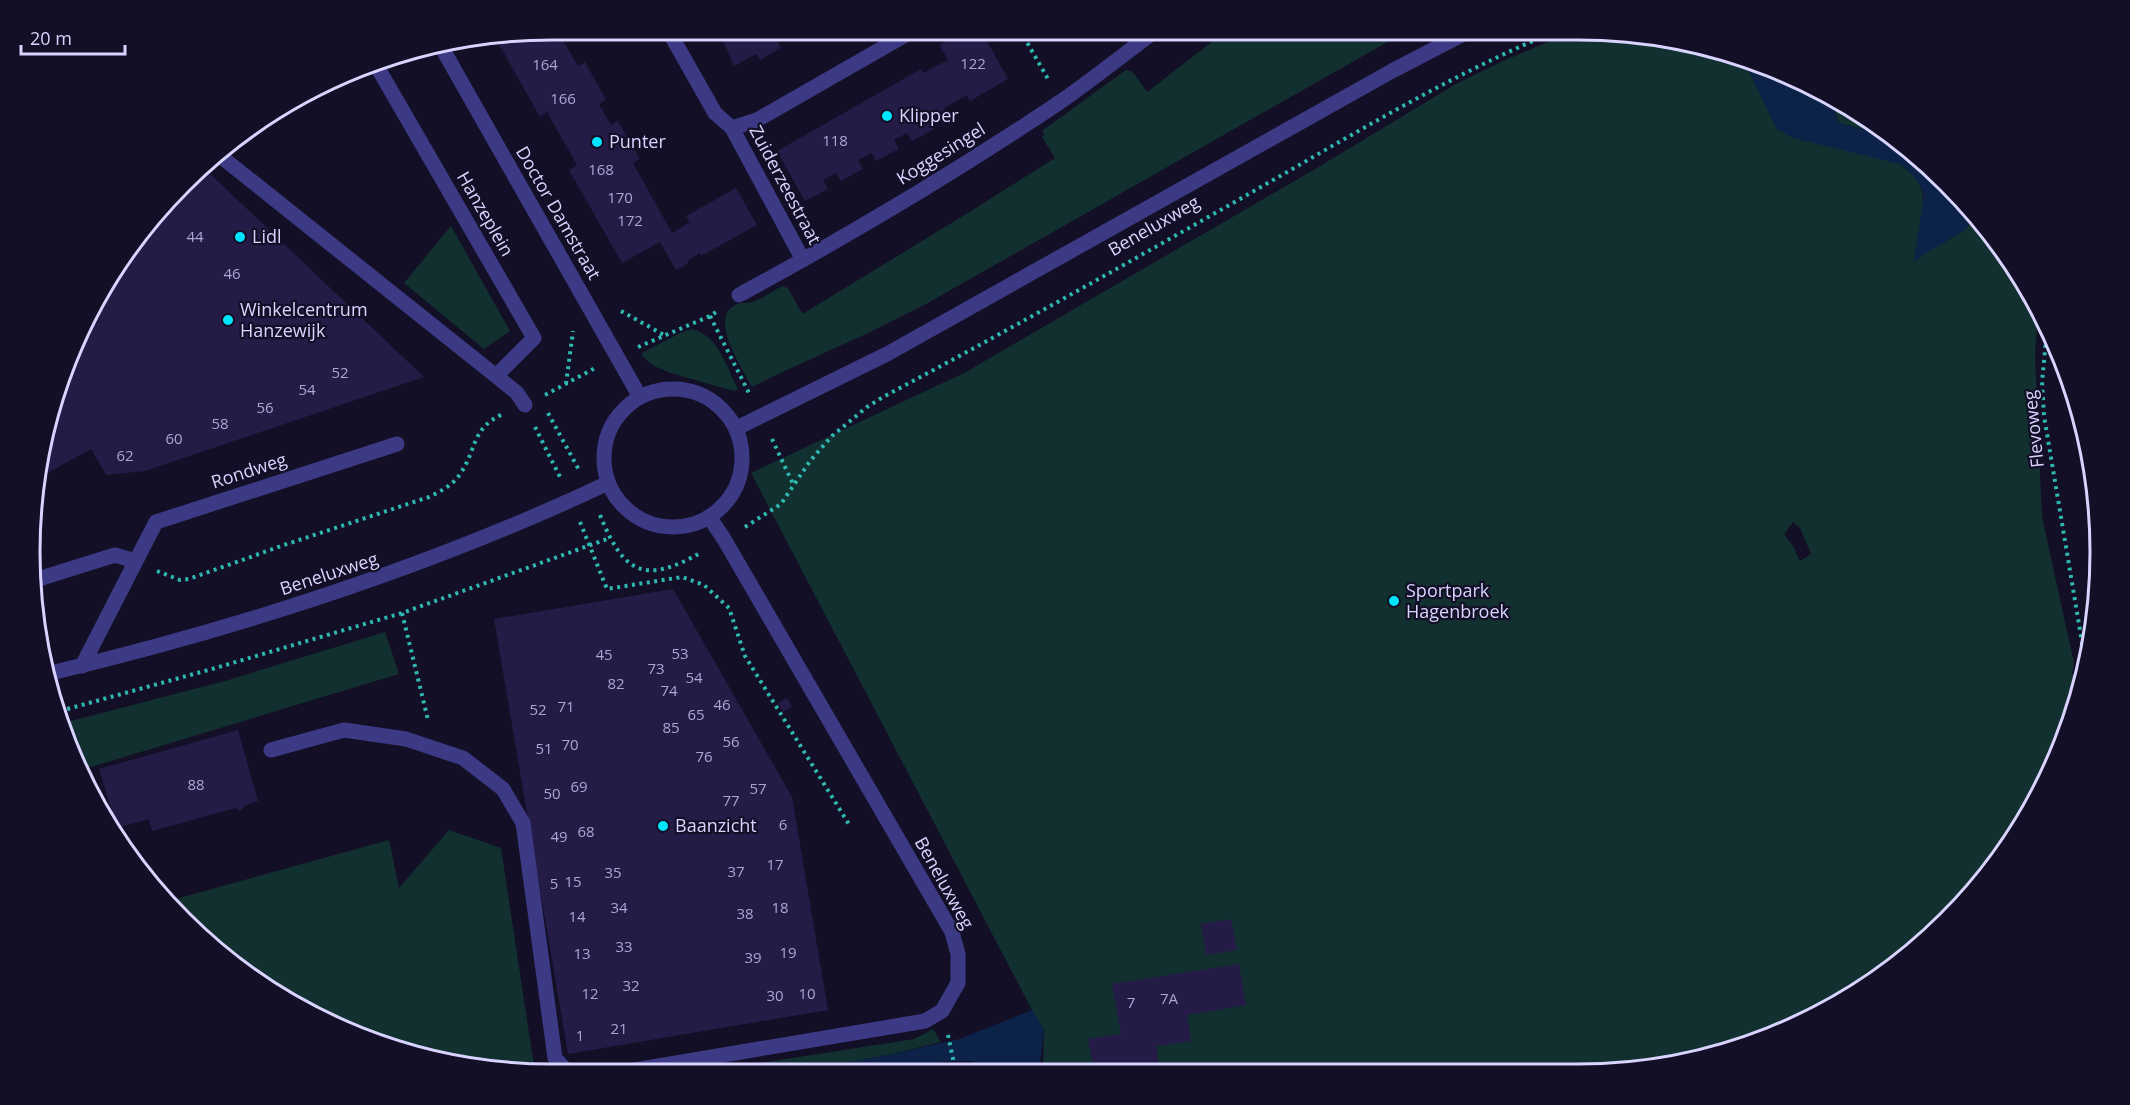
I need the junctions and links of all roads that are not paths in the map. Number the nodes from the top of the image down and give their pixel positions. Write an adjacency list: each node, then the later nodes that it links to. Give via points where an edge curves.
1 (674, 40): 7 (street, Zuiderzeestraat, via 715,113)
2 (897, 40): 7 (street, Zuiderzeestraat, via 757,120)
3 (1143, 40): 9 (street, Koggesingel, via 1062,101)
4 (1452, 40): 14 (street, Beneluxweg, via 887,354)
5 (444, 52): 12 (street, Doctor Damstraat)
6 (380, 71): 11 (street, Hanzeplein, via 534,338)
7 (732, 128): 9 (street, Zuiderzeestraat)
8 (225, 160): 11 (street)
9 (803, 260): 10 (street, Koggesingel)
10 (739, 295)
11 (496, 376): 13 (street)
12 (640, 397): 14 (street, via 661,389 684,389 706,396 724,410); 16 (street, via 612,425 605,444 604,464)
13 (525, 405)
14 (737, 428): 17 (street, via 743,453 741,478 729,501)
15 (397, 444): 18 (street, Rondweg, via 156,522)
16 (609, 483): 17 (street, via 621,504 640,520 663,527 687,527); 20 (street, Beneluxweg, via 403,570 231,626)
17 (710, 518): 24 (street, Beneluxweg, via 952,932 958,954 958,983 942,1011 925,1021)
18 (135, 561): 19 (street, via 115,555); 20 (street, Rondweg)
19 (42, 578)
20 (82, 666): 21 (street, Beneluxweg)
21 (55, 672)
22 (271, 750): 23 (street, via 344,730 406,739 463,758 503,789 523,823 555,1058)
23 (560, 1064)
24 (670, 1064)

